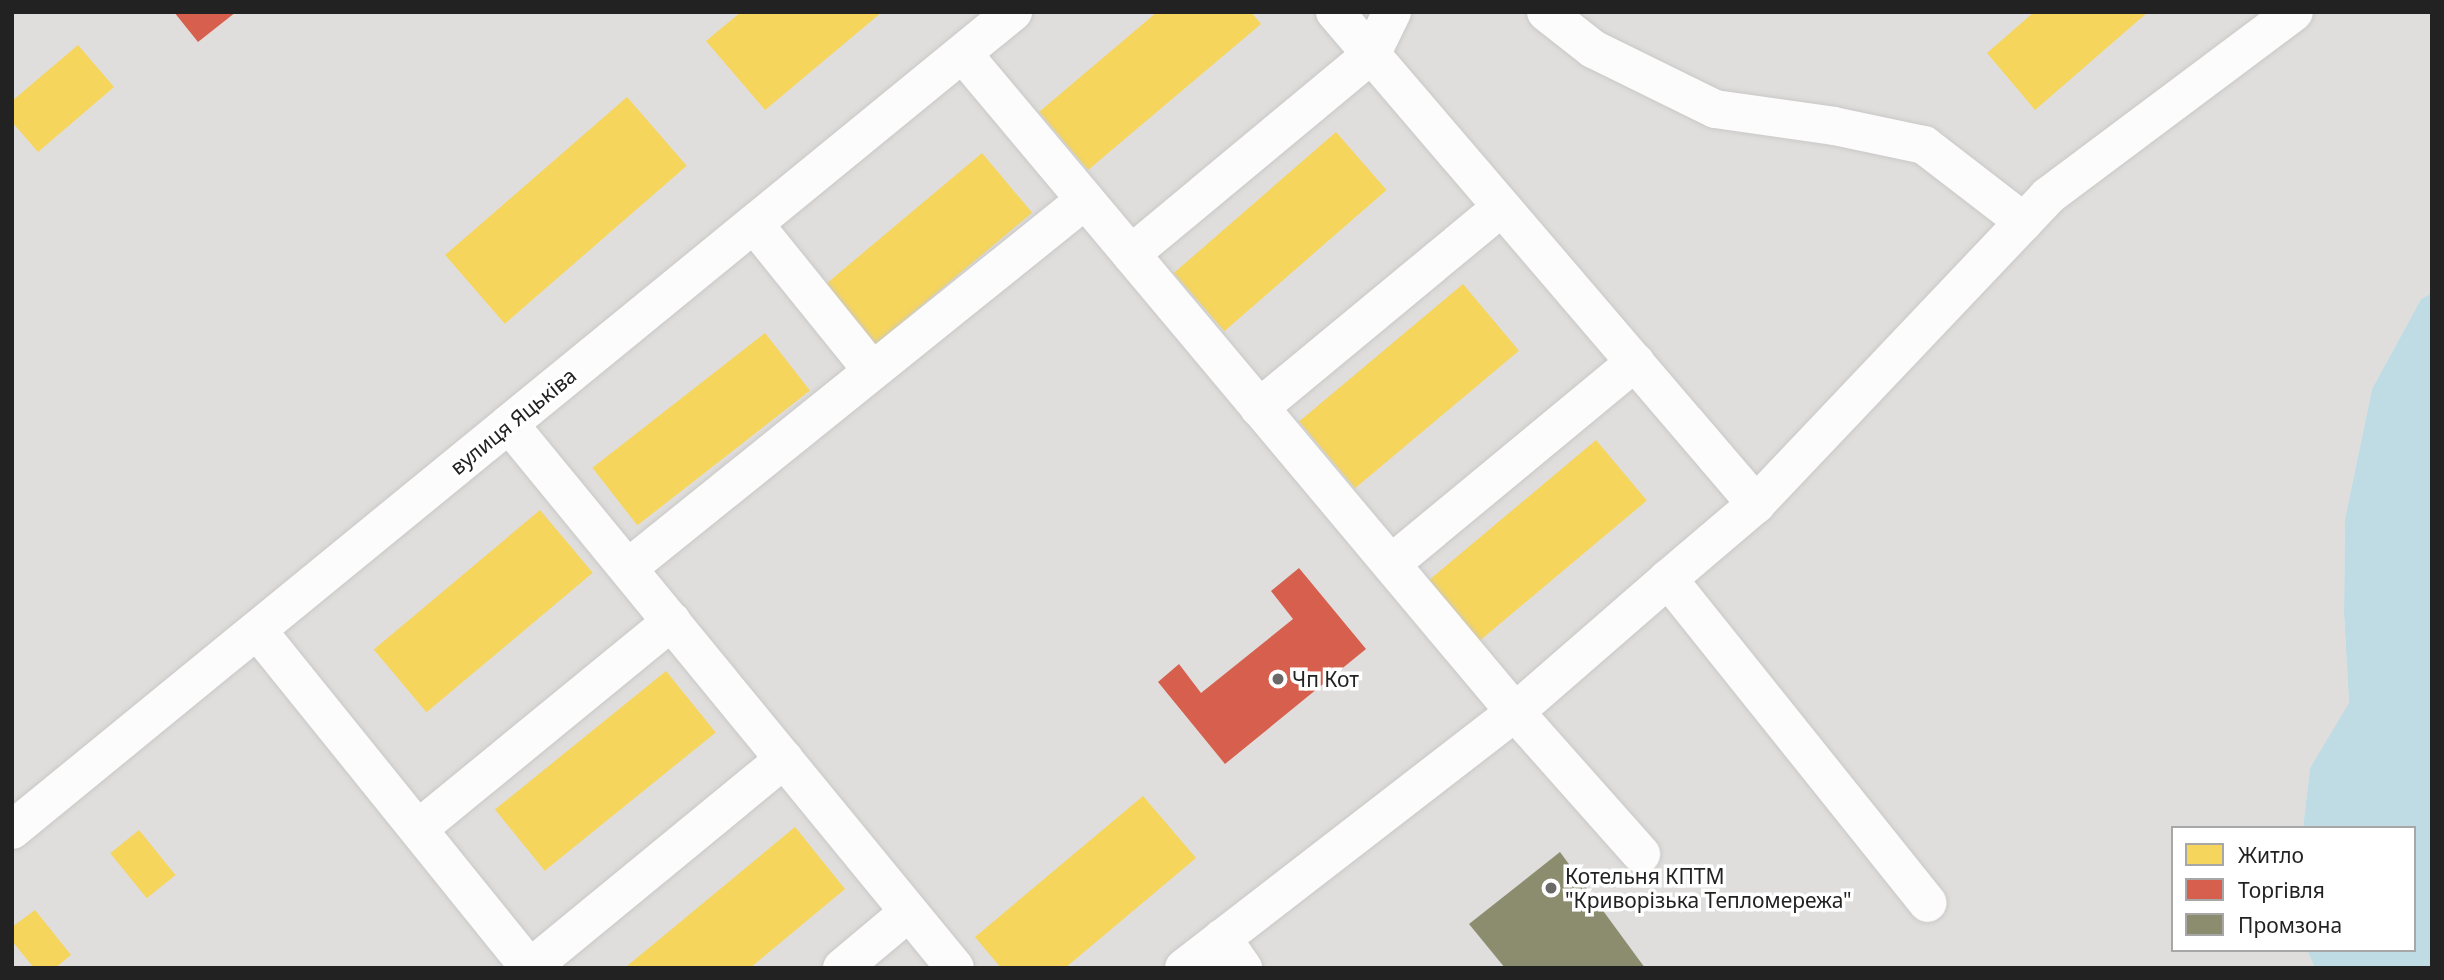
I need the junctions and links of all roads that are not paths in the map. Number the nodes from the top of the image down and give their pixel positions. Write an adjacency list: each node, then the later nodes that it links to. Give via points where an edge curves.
1 (1013, 12): 6 (street, вулиця Яцьківа)
2 (1335, 12): 7 (street)
3 (1392, 12): 7 (street)
4 (1546, 12): 10 (street, via 1593,49 1715,109 1924,145)
5 (2294, 12): 10 (street, via 2048,196)
6 (962, 54): 8 (street); 11 (street, вулиця Яцьківа)
7 (1371, 54): 9 (street); 12 (street)
8 (1085, 200): 12 (street); 14 (street)
9 (1502, 207): 13 (street); 15 (street)
10 (2024, 222): 17 (street)
11 (754, 224): 14 (street); 16 (street, вулиця Яцьківа)
12 (1131, 254): 15 (street)
13 (1634, 362): 17 (street); 18 (street)
14 (872, 370): 19 (street)
15 (1259, 408): 18 (street)
16 (509, 424): 19 (street); 22 (street, вулиця Яцьківа)
17 (1756, 504): 20 (street)
18 (1391, 564): 23 (street)
19 (628, 568): 21 (street)
20 (1668, 579): 23 (street); 28 (street)
21 (672, 621): 24 (street); 25 (street)
22 (257, 630): 25 (street); 26 (street, вулиця Яцьківа)
23 (1514, 712): 27 (street); 30 (street)
24 (784, 759): 29 (street); 31 (street)
25 (418, 829): 31 (street)
26 (12, 830)
27 (1641, 854)
28 (1928, 903)
29 (909, 912): 32 (street); 33 (street)
30 (1233, 953): 34 (street)
31 (530, 968)
32 (842, 968)
33 (955, 968)
34 (1184, 968)

